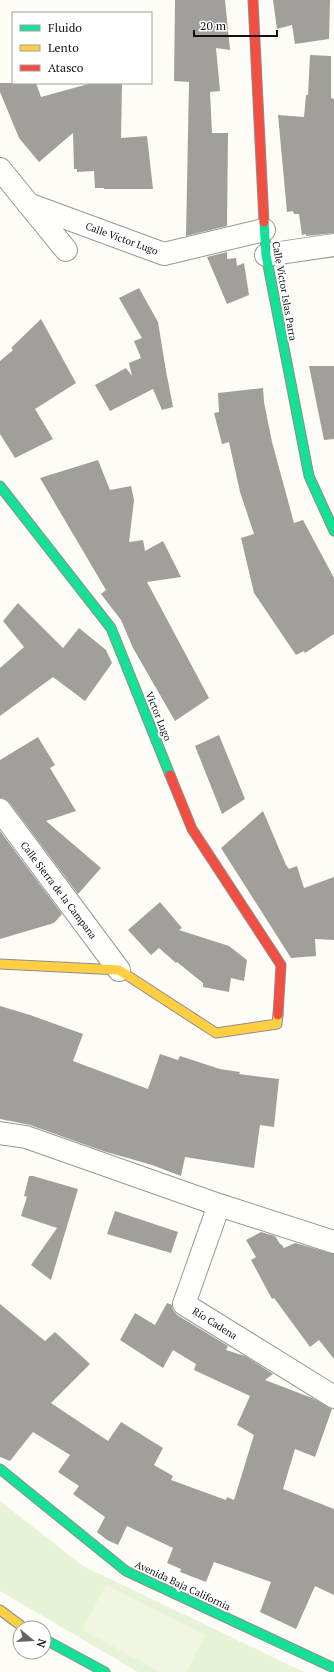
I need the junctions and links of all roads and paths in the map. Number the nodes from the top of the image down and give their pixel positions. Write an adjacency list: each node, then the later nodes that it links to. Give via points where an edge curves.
1 (253, 0): 4 (street, Calle Víctor Islas Parra)
2 (0, 169): 3 (street)
3 (28, 204): 4 (street, Calle Víctor Lugo, via 164,254); 6 (street)
4 (264, 230): 7 (street, Calle Víctor Islas Parra)
5 (334, 245): 7 (street)
6 (66, 250)
7 (266, 255): 9 (street, Calle Víctor Islas Parra, via 309,476)
8 (0, 486): 12 (street, Victor Lugo, via 111,628 192,829 281,965 277,1024 216,1033)
9 (334, 531)
10 (0, 810): 12 (street, Calle Sierra de la Campana)
11 (0, 964): 12 (street)
12 (119, 970)
13 (0, 1133): 14 (street, via 26,1137)
14 (219, 1205): 15 (street); 16 (street, Río Cadena, via 184,1304)
15 (334, 1242)
16 (334, 1398)
17 (0, 1469): 21 (street, Avenida Baja California, via 126,1571)
18 (0, 1610): 19 (street)
19 (13, 1620)
20 (52, 1643): 22 (street)
21 (334, 1668)
22 (105, 1672)

